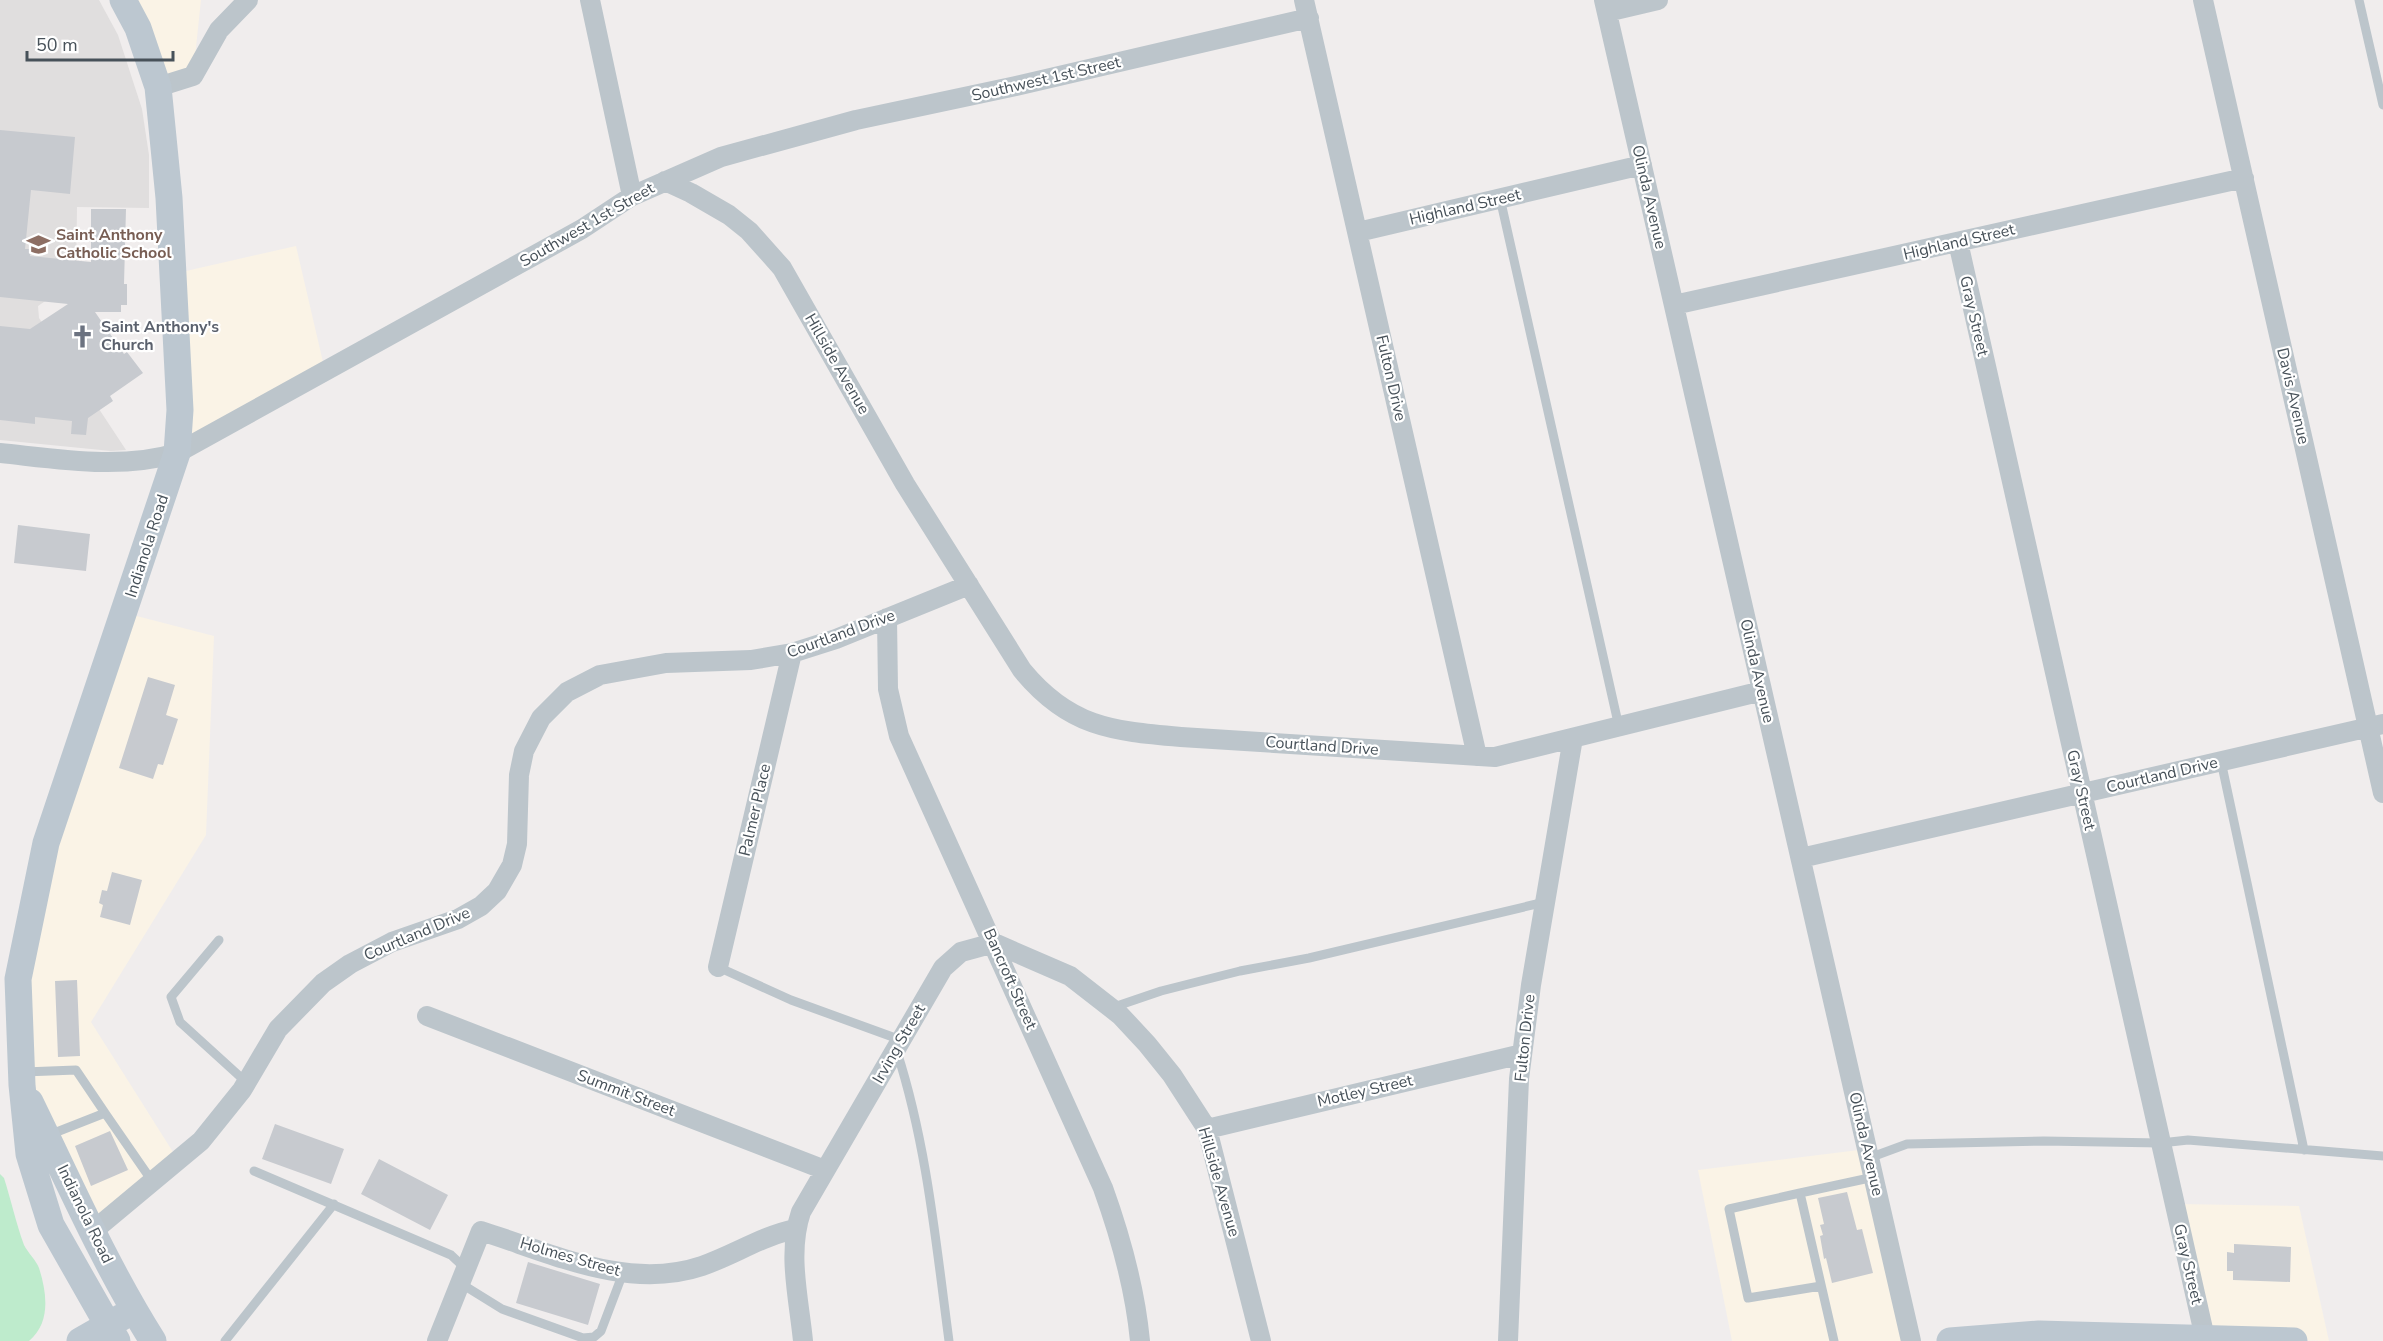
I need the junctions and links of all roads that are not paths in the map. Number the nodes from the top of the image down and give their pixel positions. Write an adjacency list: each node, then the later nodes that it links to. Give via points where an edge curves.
1 (248, 0): 9 (street, via 219,30 193,76)
2 (590, 0): 14 (street)
3 (1658, 0): 7 (street)
4 (2203, 0): 12 (street, Davis Avenue)
5 (2359, 0): 10 (lane)
6 (128, 2): 9 (main road, Indianola Road)
7 (1605, 6): 11 (street, Olinda Avenue)
8 (1307, 9): 13 (street, Southwest 1st Street, via 1016,86 856,120 722,157); 16 (street, Fulton Drive)
9 (158, 87): 20 (main road, Indianola Road, via 173,274 180,410)
10 (2383, 105)
11 (1642, 165): 15 (street, Highland Street); 18 (street, Olinda Avenue)
12 (2244, 178): 17 (street, Highland Street); 25 (street, Davis Avenue)
13 (665, 181): 14 (street, Southwest 1st Street); 21 (street, Hillside Avenue, via 729,215 782,268 905,484)
14 (632, 196): 20 (street, Southwest 1st Street, via 582,229)
15 (1500, 198): 16 (street, Highland Street); 26 (lane)
16 (1358, 232): 28 (street, Fulton Drive)
17 (1958, 242): 18 (street, Highland Street); 30 (street, Gray Street)
18 (1674, 305): 24 (street, Olinda Avenue)
19 (0, 453): 20 (street, Southwest 1st Street, via 104,462)
20 (177, 453): 41 (main road, Indianola Road, via 46,843 18,979)
21 (969, 585): 22 (street, Courtland Drive); 28 (street, Courtland Drive, via 1022,670 1037,687 1060,707 1102,727 1181,737)
22 (887, 618): 23 (street, Courtland Drive); 35 (street, Bancroft Street, via 888,689 899,736)
23 (792, 653): 36 (street, Palmer Place); 42 (street, Courtland Drive, via 751,660 666,663 600,675 567,692 541,718 524,751 519,775 517,844 512,866 497,891 458,920 392,942 337,972 286,1018)
24 (1762, 691): 26 (street, Courtland Drive); 32 (street, Olinda Avenue)
25 (2376, 726): 29 (street, Courtland Drive); 31 (street, Davis Avenue)
26 (1619, 727): 27 (street, Courtland Drive)
27 (1573, 738): 28 (street, Courtland Drive, via 1495,758); 33 (street, Fulton Drive)
28 (1477, 756)
29 (2221, 761): 30 (street, Courtland Drive); 47 (lane)
30 (2082, 793): 32 (street, Courtland Drive); 46 (street, Gray Street)
31 (2383, 793)
32 (1801, 858): 49 (street, Olinda Avenue)
33 (1545, 902): 37 (lane, via 1240,971); 40 (street, Fulton Drive)
34 (219, 940): 42 (lane, via 171,998 180,1022)
35 (994, 944): 37 (street, Hillside Avenue, via 1070,975); 39 (street, Irving Street, via 961,952 943,968); 69 (street, Bancroft Street, via 1106,1197 1130,1277)
36 (718, 967): 39 (lane)
37 (1111, 1008): 44 (street, Hillside Avenue, via 1172,1075)
38 (427, 1016): 50 (street, Summit Street)
39 (899, 1044): 50 (street, Irving Street); 68 (lane, via 932,1212)
40 (1522, 1054): 44 (street, Motley Street); 71 (street, Fulton Drive)
41 (21, 1079): 43 (lane, via 76,1070); 45 (main road, Indianola Road); 61 (main road, Indianola Road, via 29,1154 51,1225)
42 (246, 1082): 52 (street, Courtland Drive, via 201,1141)
43 (105, 1113): 45 (lane); 52 (lane)
44 (1207, 1129): 70 (street, Hillside Avenue)
45 (47, 1136): 56 (main road, Indianola Road)
46 (2161, 1143): 47 (lane, via 2206,1140); 49 (lane, via 1907,1144); 62 (street, Gray Street)
47 (2304, 1150): 48 (lane)
48 (2383, 1156)
49 (1871, 1167): 53 (lane); 73 (street, Olinda Avenue)
50 (825, 1170): 55 (street, Irving Street)
51 (254, 1171): 54 (lane)
52 (152, 1181): 56 (street, Courtland Drive)
53 (1800, 1193): 59 (lane); 59 (lane, via 1729,1209 1748,1298)
54 (334, 1204): 58 (lane, via 451,1254); 65 (lane)
55 (795, 1229): 57 (street, Holmes Street, via 774,1233 703,1266 680,1272); 67 (street, via 793,1246)
56 (93, 1231): 60 (main road, Indianola Road)
57 (622, 1273): 58 (street, Holmes Street, via 481,1231); 58 (lane, via 601,1331 594,1337 583,1338 502,1309)
58 (463, 1276): 66 (street)
59 (1821, 1286): 72 (lane)
60 (134, 1311): 61 (main road); 64 (main road, Indianola Road)
61 (112, 1333): 63 (main road)
62 (2205, 1338): 74 (main road, via 2039,1334); 75 (main road)
63 (80, 1341)
64 (153, 1341)
65 (225, 1341)
66 (437, 1341)
67 (803, 1341)
68 (949, 1341)
69 (1140, 1341)
70 (1261, 1341)
71 (1508, 1341)
72 (1834, 1341)
73 (1911, 1341)
74 (1950, 1341)
75 (2294, 1341)

